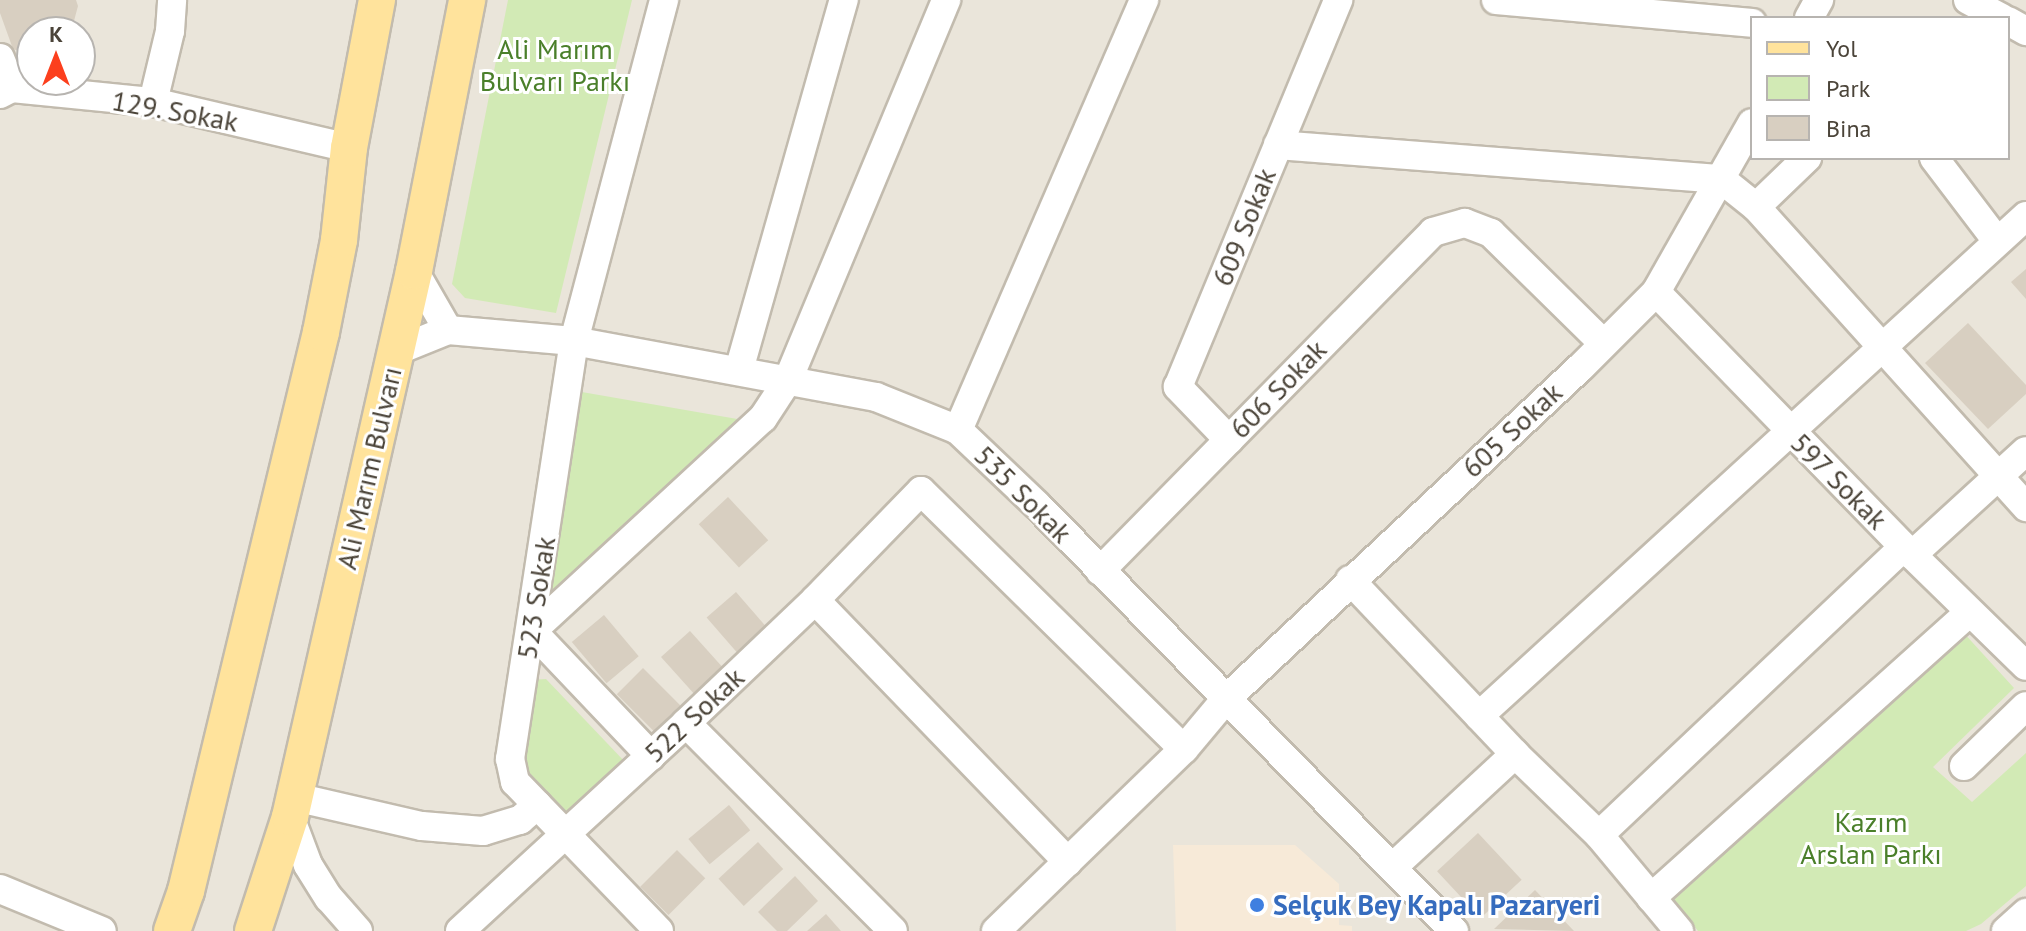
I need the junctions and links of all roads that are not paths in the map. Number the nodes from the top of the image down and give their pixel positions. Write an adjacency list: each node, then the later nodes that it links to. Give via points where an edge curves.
1 (172, 0): 15 (street)
2 (377, 0): 18 (main road)
3 (467, 0): 25 (main road, Ali Marım Bulvarı)
4 (664, 0): 28 (street, 523 Sokak)
5 (844, 0): 32 (street)
6 (946, 0): 33 (street)
7 (1144, 0): 34 (street)
8 (1338, 0): 17 (street, 609 Sokak)
9 (1496, 0): 12 (street)
10 (1964, 6): 11 (street)
11 (1996, 16)
12 (1750, 23)
13 (0, 58): 14 (street)
14 (6, 91): 15 (street, 129. Sokak)
15 (153, 102): 18 (street, 129. Sokak)
16 (1750, 127): 21 (street, 605 Sokak)
17 (1278, 145): 21 (street); 36 (street, 609 Sokak, via 1178,387)
18 (349, 148): 65 (main road, via 321,332)
19 (1805, 160): 22 (street)
20 (1936, 160): 24 (street)
21 (1721, 179): 22 (street); 26 (street, 605 Sokak)
22 (1756, 207): 30 (street)
23 (2026, 216): 24 (street)
24 (1997, 241): 30 (street)
25 (414, 271): 27 (street); 31 (main road, Ali Marım Bulvarı)
26 (1656, 292): 29 (street, 605 Sokak); 35 (street, 597 Sokak)
27 (448, 330): 28 (street, 535 Sokak); 31 (street)
28 (574, 341): 32 (street, 535 Sokak); 45 (street, 523 Sokak)
29 (1603, 343): 36 (street, 606 Sokak, via 1508,247 1477,225 1465,223 1433,232); 42 (street, 605 Sokak)
30 (1882, 347): 35 (street); 38 (street)
31 (396, 351): 56 (main road, Ali Marım Bulvarı)
32 (739, 370): 33 (street, 535 Sokak)
33 (788, 380): 34 (street, 535 Sokak, via 876,397); 45 (street, via 763,418)
34 (958, 430): 41 (street, 535 Sokak)
35 (1789, 430): 40 (street, 597 Sokak); 49 (street)
36 (1229, 440): 41 (street, 606 Sokak)
37 (2026, 451): 38 (street)
38 (1998, 476): 39 (street); 40 (street)
39 (2026, 507)
40 (1908, 551): 44 (street, 597 Sokak); 58 (street)
41 (1100, 571): 47 (street, 535 Sokak)
42 (1350, 580): 47 (street, 605 Sokak); 49 (street)
43 (815, 600): 50 (street, 522 Sokak); 51 (street, 522 Sokak, via 921,491); 59 (street)
44 (1970, 612): 46 (street, 597 Sokak); 62 (street)
45 (532, 631): 53 (street); 55 (street, 523 Sokak, via 510,759 515,782)
46 (2026, 666)
47 (1225, 700): 51 (street, 605 Sokak); 60 (street, 535 Sokak)
48 (2026, 706): 54 (street)
49 (1479, 716): 52 (street)
50 (686, 723): 53 (street, 522 Sokak); 70 (street)
51 (1184, 749): 59 (street, 605 Sokak)
52 (1515, 754): 58 (street); 60 (street)
53 (651, 756): 57 (street, 522 Sokak)
54 (1964, 766)
55 (537, 805): 56 (street, via 520,820 483,831); 57 (street, 523 Sokak)
56 (292, 807): 66 (main road, Ali Marım Bulvarı); 67 (street, via 308,865)
57 (566, 835): 68 (street, 522 Sokak); 69 (street, 523 Sokak)
58 (1599, 835): 62 (street)
59 (1068, 862): 71 (street, 605 Sokak)
60 (1394, 866): 72 (street, 535 Sokak)
61 (0, 889): 64 (street)
62 (1651, 898): 73 (street)
63 (2026, 913): 74 (street)
64 (102, 931)
65 (172, 931)
66 (253, 931)
67 (358, 931)
68 (460, 931)
69 (659, 931)
70 (893, 931)
71 (996, 931)
72 (1454, 931)
73 (1679, 931)
74 (2006, 931)

